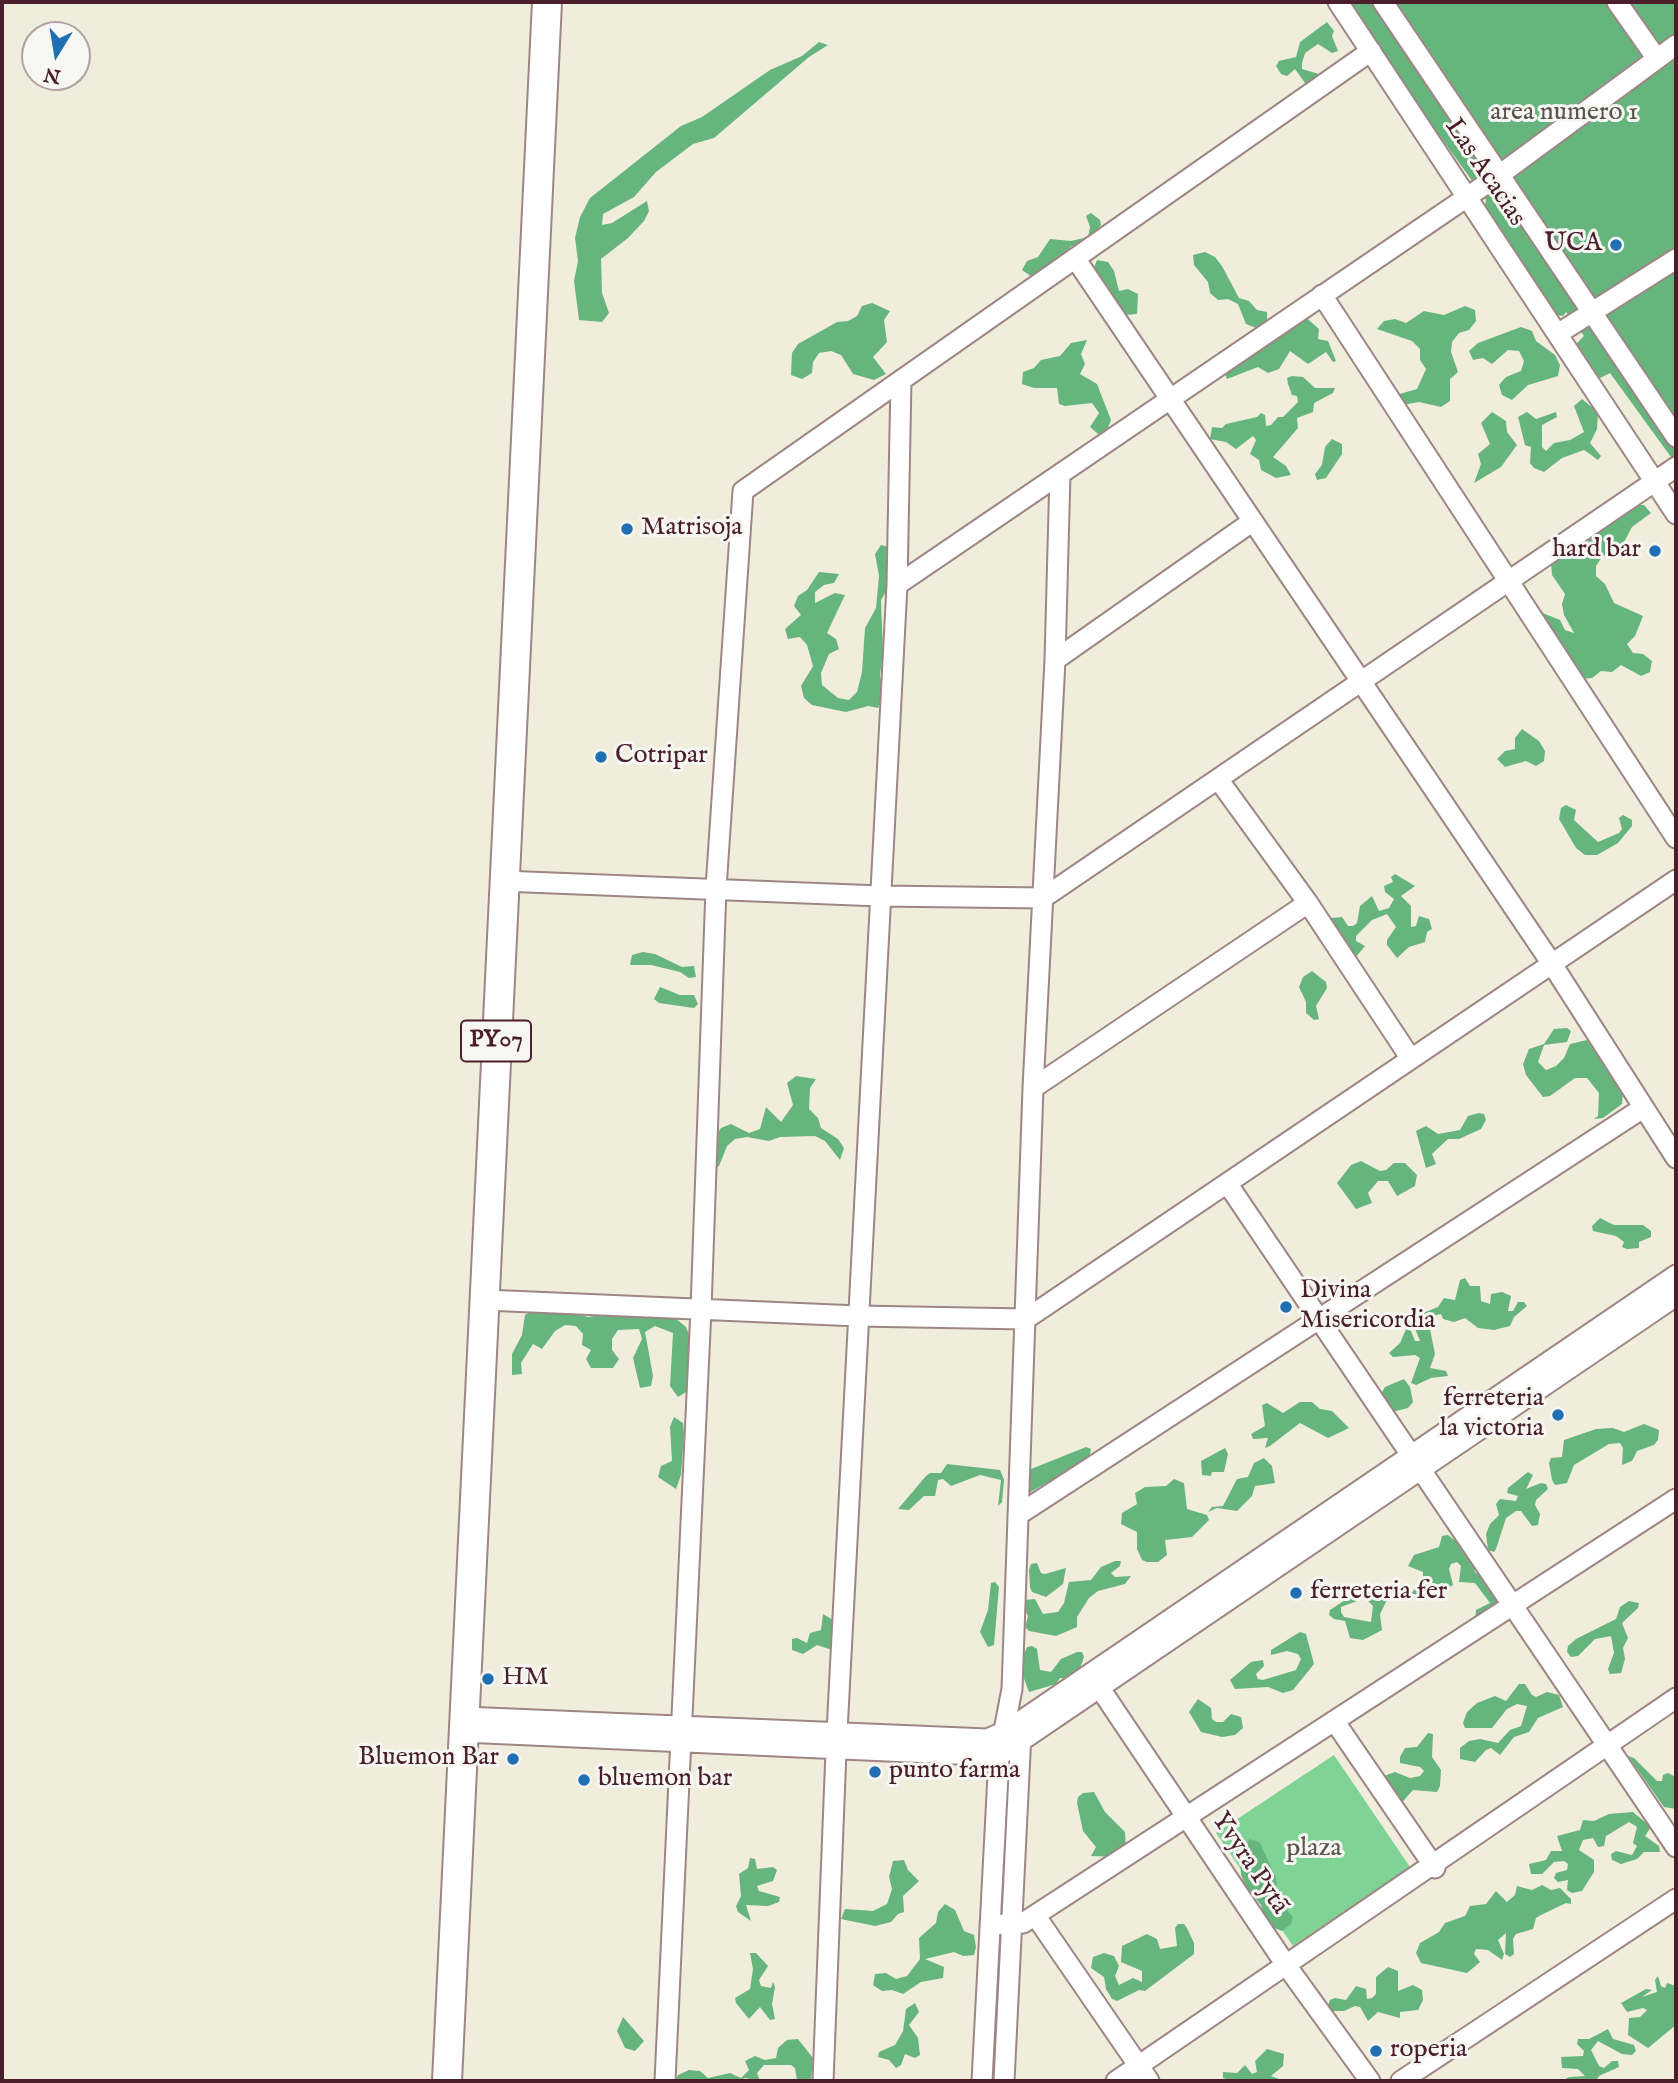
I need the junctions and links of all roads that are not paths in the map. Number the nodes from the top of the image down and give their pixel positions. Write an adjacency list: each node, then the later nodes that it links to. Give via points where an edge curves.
1 (547, 2): 30 (highway, PY07)
2 (1338, 2): 6 (street, Las Acacias)
3 (1383, 2): 8 (street, Las Acacias)
4 (1616, 2): 7 (street)
5 (1676, 46): 7 (street)
6 (1371, 51): 9 (street, Las Acacias); 10 (street)
7 (1657, 58): 8 (street)
8 (1498, 176): 9 (street); 13 (street, Las Acacias)
9 (1468, 196): 12 (street); 14 (street, Las Acacias)
10 (1075, 258): 15 (street); 16 (street)
11 (1676, 259): 13 (street)
12 (1322, 295): 16 (street); 23 (street)
13 (1590, 313): 14 (street); 17 (street, Las Acacias)
14 (1559, 333): 20 (street, Las Acacias)
15 (901, 380): 24 (street); 31 (street, via 743,491)
16 (1170, 399): 19 (street); 22 (street)
17 (1676, 437)
18 (1676, 467): 20 (street)
19 (1060, 474): 24 (street); 25 (street)
20 (1654, 481): 21 (street, Las Acacias); 23 (street)
21 (1676, 514)
22 (1252, 521): 25 (street); 26 (street)
23 (1507, 582): 26 (street); 28 (street)
24 (897, 585): 32 (street)
25 (1055, 660): 33 (street)
26 (1360, 683): 27 (street); 35 (street)
27 (1218, 779): 33 (street); 34 (street)
28 (1676, 838)
29 (1676, 880): 35 (street)
30 (502, 881): 31 (street); 43 (highway, PY07)
31 (716, 888): 32 (street); 44 (street)
32 (880, 896): 33 (street); 45 (street)
33 (1043, 898): 37 (street)
34 (1308, 903): 36 (street); 37 (street)
35 (1552, 964): 36 (street); 38 (street)
36 (1411, 1059): 40 (street)
37 (1033, 1088): 46 (street)
38 (1643, 1108): 39 (street); 47 (street)
39 (1676, 1158)
40 (1227, 1183): 46 (street); 47 (street)
41 (1676, 1275): 48 (street)
42 (1676, 1296): 48 (street)
43 (485, 1300): 44 (street); 57 (highway, PY07)
44 (701, 1309): 45 (street); 58 (street)
45 (858, 1316): 46 (street); 60 (street)
46 (1026, 1318): 50 (street)
47 (1319, 1320): 48 (street); 50 (street)
48 (1415, 1461): 51 (street); 52 (street)
49 (1676, 1499): 51 (street)
50 (1018, 1515): 53 (street)
51 (1514, 1607): 56 (street); 61 (street)
52 (1094, 1680): 55 (street); 59 (street); 63 (street, Yvyra Pytã)
53 (1012, 1689): 55 (street); 59 (street)
54 (1676, 1698): 61 (street)
55 (1023, 1717): 59 (street)
56 (1335, 1722): 63 (street); 65 (street)
57 (464, 1725): 58 (street); 72 (highway, PY07)
58 (683, 1735): 60 (street); 73 (street)
59 (1013, 1737): 60 (street); 62 (street); 68 (street)
60 (837, 1743): 62 (street); 74 (street)
61 (1608, 1745): 64 (street); 65 (street)
62 (999, 1756): 69 (street)
63 (1186, 1818): 67 (street); 70 (street, Yvyra Pytã)
64 (1676, 1847)
65 (1433, 1867): 70 (street)
66 (1676, 1899): 79 (street)
67 (1035, 1915): 68 (street); 71 (street)
68 (1011, 1924): 69 (street); 76 (street)
69 (990, 1925): 75 (street)
70 (1286, 1965): 71 (street); 78 (street, Yvyra Pytã)
71 (1144, 2073): 77 (street)
72 (447, 2081)
73 (666, 2081)
74 (823, 2081)
75 (982, 2081)
76 (1004, 2081)
77 (1116, 2081)
78 (1370, 2081)
79 (1401, 2081)

